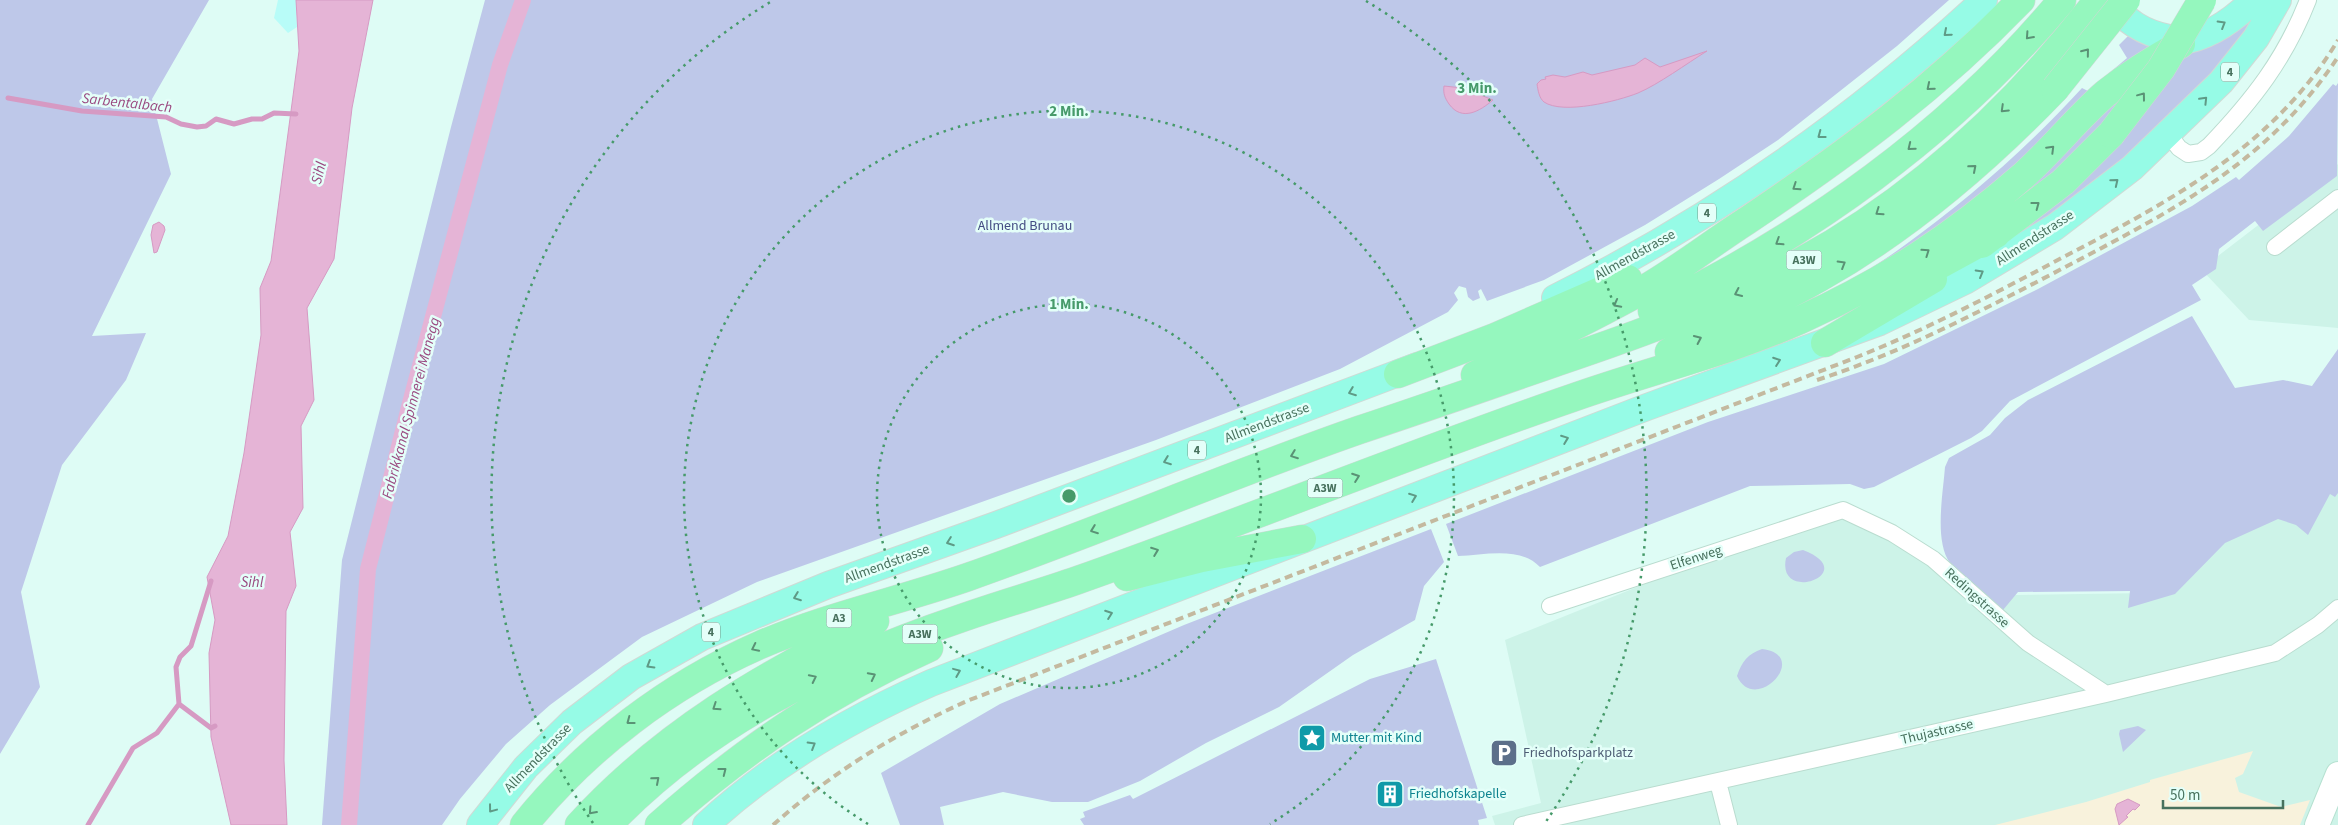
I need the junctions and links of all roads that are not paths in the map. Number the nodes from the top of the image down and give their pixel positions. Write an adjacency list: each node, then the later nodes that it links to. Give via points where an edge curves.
1 (1984, 0): 20 (main road, Allmendstrasse / 4, one-way to 20, via 1917,59 1810,144 1702,217 1584,284)
2 (2021, 0): 15 (highway, one-way to 15, via 1935,82 1877,130)
3 (2062, 0): 19 (highway, one-way to 19, via 1976,90 1911,147 1842,200 1730,271)
4 (2098, 0): 12 (highway, A3W)
5 (2110, 0): 11 (main road, via 2119,13 2143,31)
6 (2126, 0): 12 (highway, A3W, one-way to 6, bridge)
7 (2202, 0): 16 (highway, one-way to 7, bridge, via 2063,182 2111,134 2162,69)
8 (2253, 0): 11 (main road, one-way to 8, via 2217,28)
9 (2278, 0): 13 (main road, Allmendstrasse / 4, one-way to 9, via 2241,58 2262,30)
10 (2308, 0): 13 (street, via 2295,34 2274,69 2253,98 2209,146 2201,152 2188,154)
11 (2186, 41): 21 (highway, one-way to 11, via 1692,361 1767,334 1898,270 1951,235 1995,200 2118,84 2146,63)
12 (2046, 81): 19 (highway, A3W, one-way to 19, via 1879,213 1802,261 1651,330); 21 (highway, A3W, one-way to 12, via 1743,318 1852,258 1922,211 2008,137)
13 (2169, 135): 18 (main road, Allmendstrasse / 4, one-way to 13, via 1924,302 2028,245 2108,188)
14 (2338, 198): 17 (street)
15 (1746, 221): 20 (highway, via 1606,289); 22 (highway, one-way to 22, via 1643,290 1559,335)
16 (1996, 234): 18 (highway, via 1944,273); 23 (highway, via 1882,296 1815,327 1717,365 1600,403)
17 (2275, 247)
18 (1824, 343): 25 (main road, Allmendstrasse / 4, one-way to 18)
19 (1527, 372): 22 (highway, A3W)
20 (1398, 374): 35 (main road, Allmendstrasse / 4, one-way to 35, via 828,585 702,637 631,677 572,722 526,767)
21 (1575, 396): 23 (highway, A3W)
22 (1356, 432): 26 (highway, A3W, one-way to 26)
23 (1455, 441): 27 (highway, A3W, one-way to 23)
24 (1842, 510): 29 (street, Elfenweg); 32 (street, Redingstrasse, via 1892,533 1933,559 2028,643)
25 (1302, 539): 28 (highway, via 1202,558); 40 (main road, Allmendstrasse / 4, one-way to 25, via 793,756 907,693)
26 (967, 577): 31 (highway, A3, via 817,650); 36 (highway, A3, one-way to 36, via 789,634 759,645 716,668 641,713 608,739 571,773)
27 (1076, 581): 28 (highway, A3W); 31 (highway, A3W, one-way to 27, via 818,675 953,621)
28 (1036, 600): 39 (highway, A3W, one-way to 28, via 734,762 784,726 844,690)
29 (1550, 606)
30 (2338, 608): 32 (street, Thujastrasse, via 2276,653)
31 (763, 691): 37 (highway, A3, one-way to 37, via 688,726 632,773); 38 (highway, A3W, one-way to 31, via 644,790)
32 (2106, 694): 34 (street, Thujastrasse)
33 (2338, 774): 43 (street)
34 (1718, 782): 41 (street, Thujastrasse); 42 (street)
35 (480, 825)
36 (524, 825)
37 (579, 825)
38 (608, 825)
39 (659, 825)
40 (706, 825)
41 (1522, 825)
42 (1729, 825)
43 (2317, 825)

